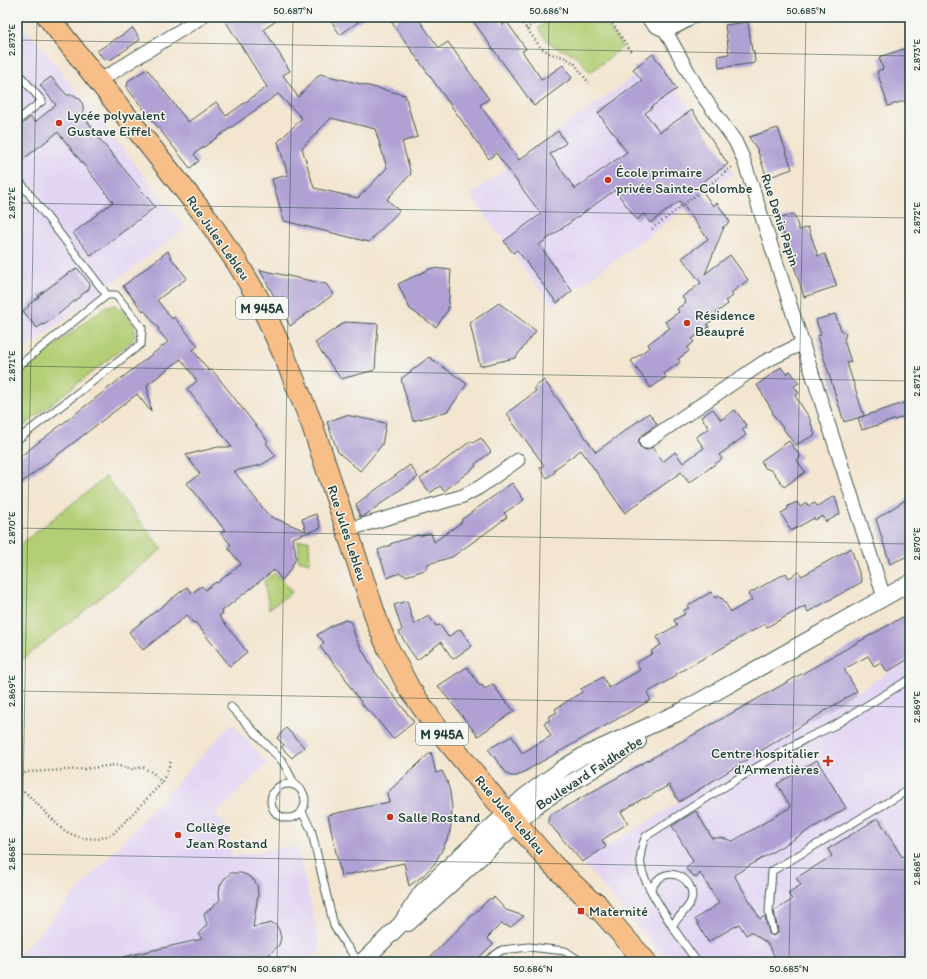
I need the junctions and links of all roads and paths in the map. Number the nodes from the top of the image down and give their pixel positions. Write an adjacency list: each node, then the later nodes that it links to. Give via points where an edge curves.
1 (48, 17): 12 (main road, Rue Jules Lebleu / M 945A)
2 (202, 17): 12 (street)
3 (518, 17): 8 (path)
4 (542, 17): 8 (path)
5 (608, 17): 10 (path)
6 (647, 17): 9 (street, Rue Denis Papin, via 657,28)
7 (692, 17): 9 (street)
8 (526, 28): 13 (path, via 541,48 574,63)
9 (665, 30): 15 (street, Rue Denis Papin, via 698,88 735,141)
10 (632, 53)
11 (17, 72): 14 (lane, via 42,101)
12 (99, 81): 24 (main road, Rue Jules Lebleu / M 945A, via 215,230 258,298 312,424)
13 (589, 83)
14 (17, 121)
15 (743, 158): 17 (path); 19 (street, Rue Denis Papin)
16 (17, 178): 18 (lane)
17 (652, 228)
18 (107, 295): 20 (lane); 21 (lane, via 116,295 142,328 141,344)
19 (803, 343): 22 (street, via 764,362); 26 (street, Rue Denis Papin)
20 (17, 367)
21 (17, 440)
22 (646, 442)
23 (518, 460): 24 (street, via 464,496)
24 (346, 530): 36 (main road, Rue Jules Lebleu / M 945A, via 388,648)
25 (910, 583): 26 (street, Boulevard Faidherbe)
26 (884, 597): 36 (street, Boulevard Faidherbe, via 682,711 546,798)
27 (910, 679): 37 (lane, via 835,726 805,739 737,779 646,836 642,842 642,870)
28 (232, 707): 32 (lane, via 282,762)
29 (171, 761): 31 (path)
30 (17, 776): 31 (path, via 28,772 114,765 132,769 143,767)
31 (162, 783): 33 (path, via 113,834 98,839 78,837 63,830 28,794)
32 (295, 785): 35 (lane, via 305,797); 35 (lane, via 278,786 271,796 272,807 285,818 292,818)
33 (17, 788)
34 (910, 788): 39 (lane, via 772,871 769,912)
35 (302, 812): 40 (lane, via 311,829 334,926)
36 (517, 813): 40 (street, Boulevard Faidherbe, via 429,886 401,924); 43 (main road, Rue Jules Lebleu / M 945A, via 582,882 604,914)
37 (651, 890): 38 (lane); 38 (lane, via 657,880 668,874 680,876 689,884 692,899 690,905)
38 (672, 926): 44 (lane)
39 (773, 932)
40 (360, 962)
41 (485, 962): 42 (lane, via 502,950 529,947 566,951)
42 (582, 962)
43 (646, 962)
44 (697, 962)

